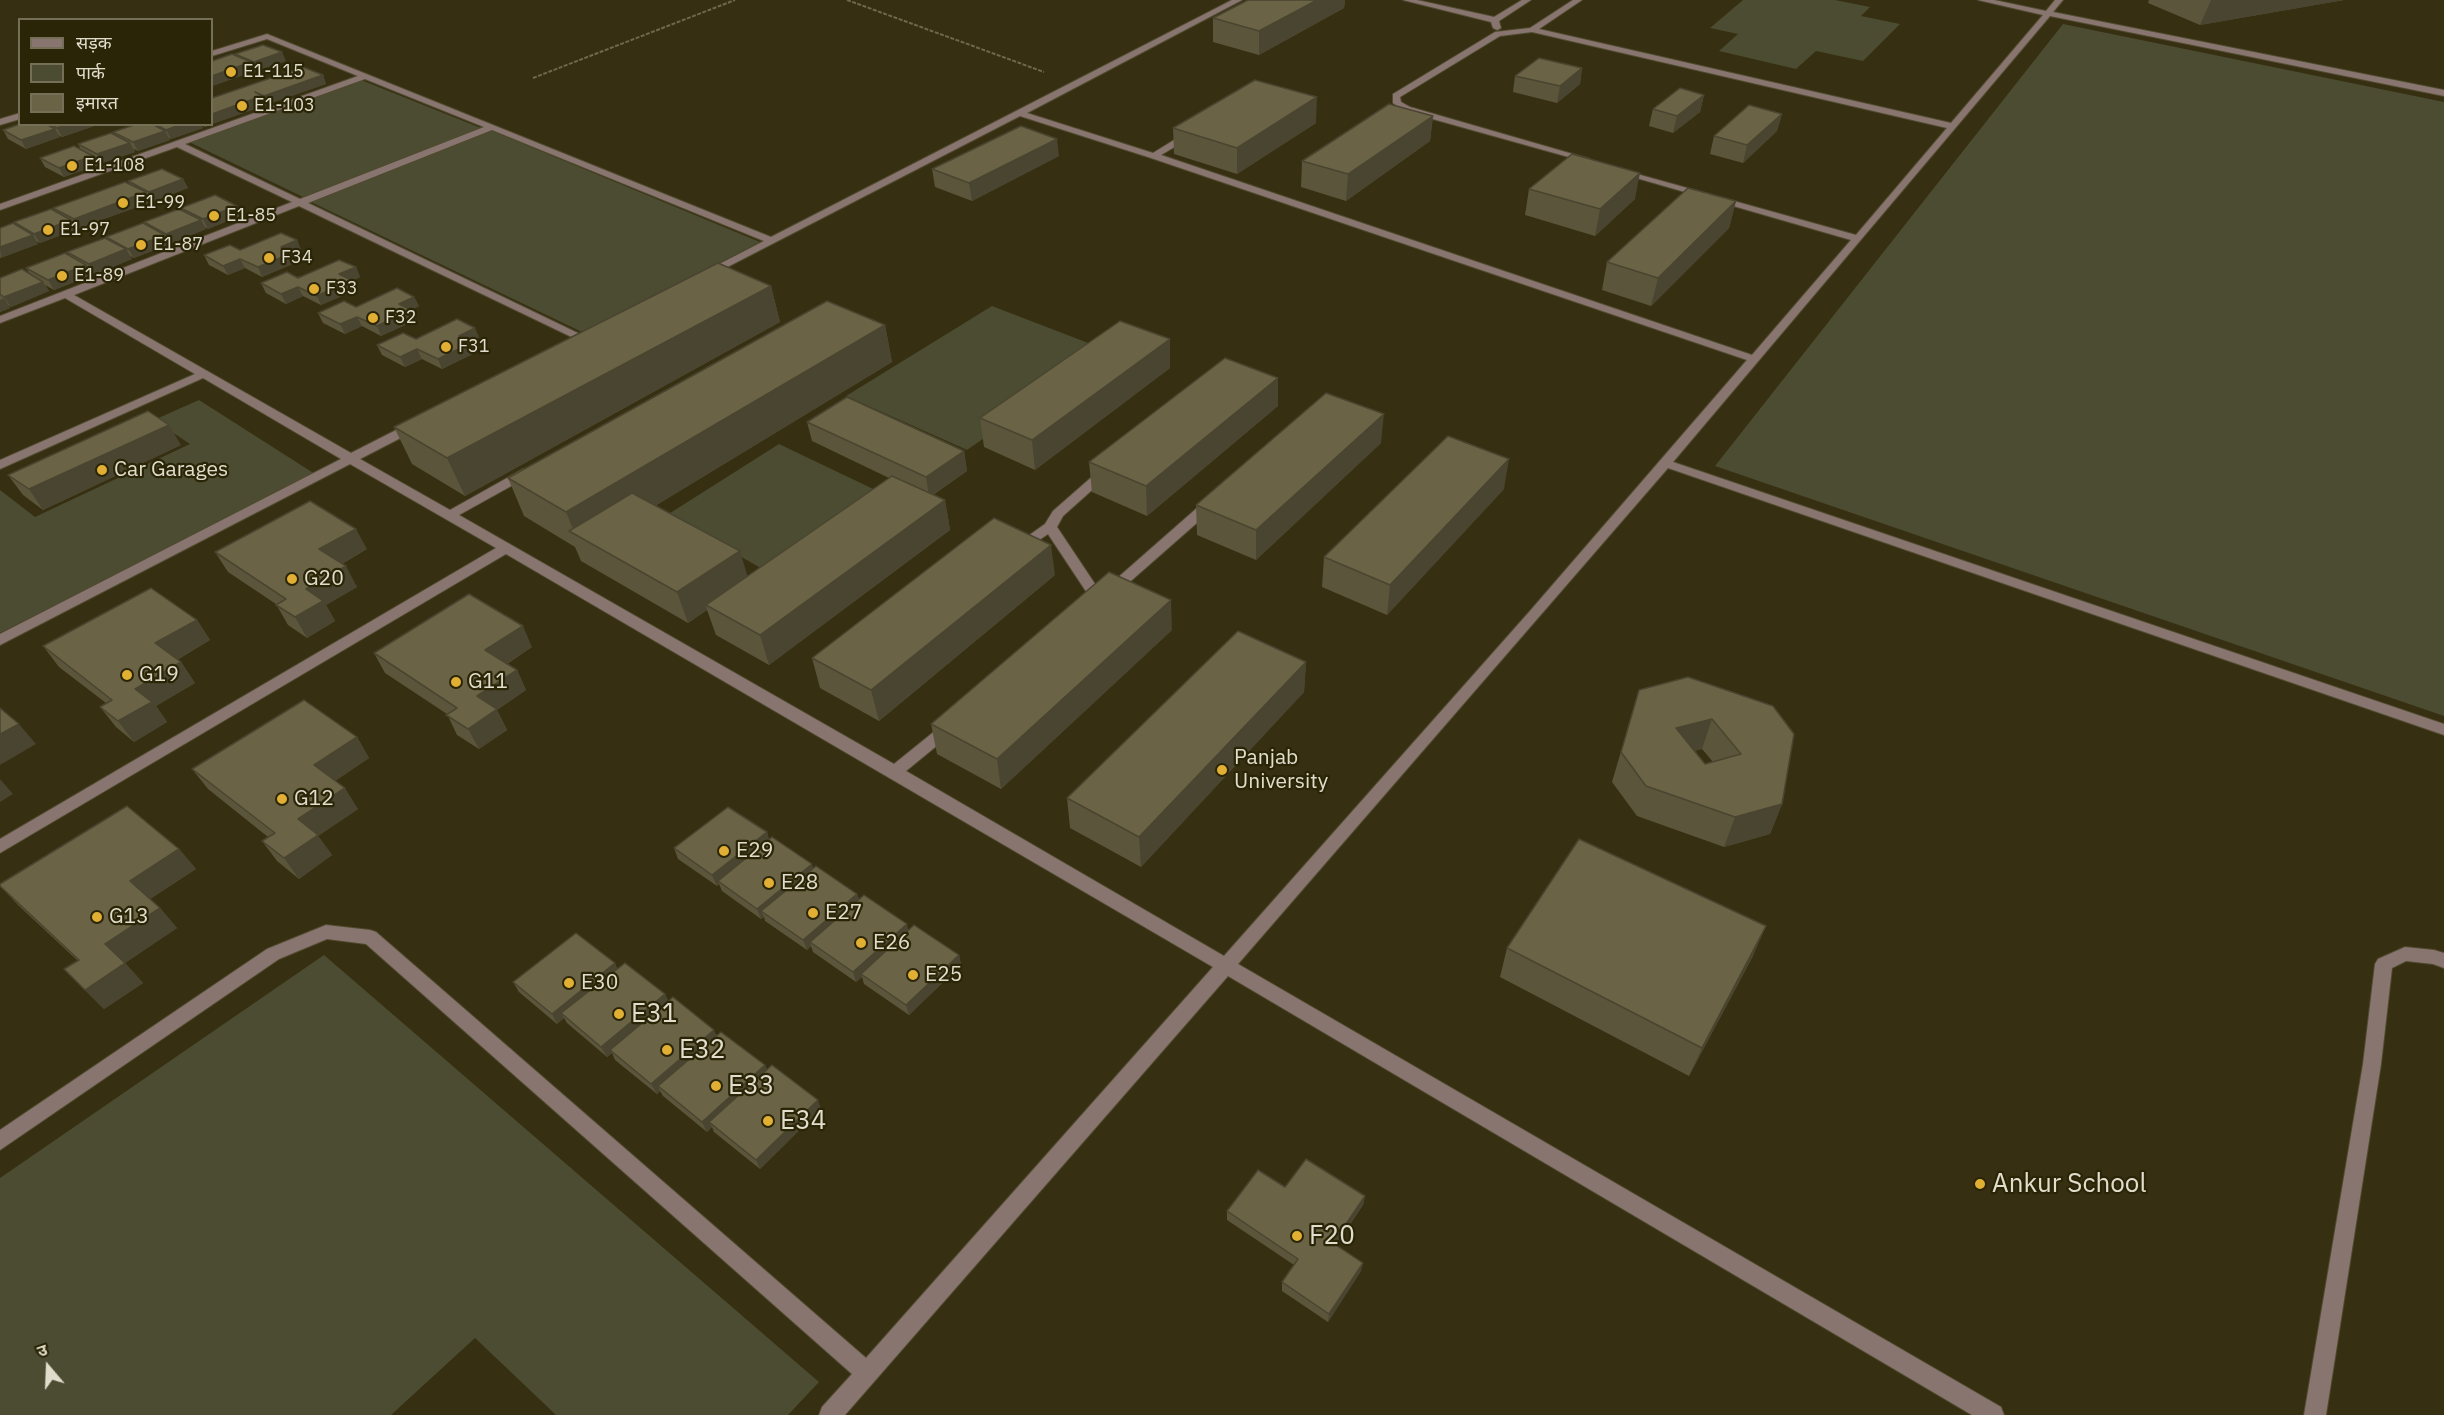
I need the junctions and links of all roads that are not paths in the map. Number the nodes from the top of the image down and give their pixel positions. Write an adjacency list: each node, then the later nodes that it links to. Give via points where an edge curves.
1 (1238, 0): 14 (lane)
2 (1407, 0): 8 (lane)
3 (1527, 0): 8 (lane)
4 (1578, 0): 9 (lane)
5 (1982, 0): 7 (lane)
6 (2059, 0): 7 (lane)
7 (2048, 13): 13 (lane); 17 (lane)
8 (1495, 20): 10 (lane)
9 (1532, 30): 10 (lane); 17 (lane)
10 (1498, 34): 22 (lane, via 1396,96 1397,104)
11 (213, 54): 12 (lane, via 267,36)
12 (366, 76): 18 (lane); 20 (lane)
13 (2444, 93)
14 (1019, 113): 21 (lane); 27 (lane)
15 (18, 117): 16 (lane)
16 (0, 122)
17 (1952, 126): 26 (lane)
18 (492, 127): 24 (lane); 27 (lane)
19 (1194, 131): 21 (lane)
20 (177, 143): 24 (lane); 25 (lane)
21 (1154, 156): 32 (lane)
22 (1599, 164)
23 (1610, 167): 26 (lane)
24 (297, 201): 29 (lane); 31 (lane)
25 (0, 207)
26 (1858, 238): 32 (lane)
27 (772, 241): 28 (lane)
28 (698, 279)
29 (65, 294): 30 (lane); 33 (lane)
30 (0, 320)
31 (582, 339)
32 (1754, 359): 38 (lane)
33 (203, 374): 35 (lane); 39 (lane)
34 (424, 421): 35 (lane)
35 (350, 459): 41 (lane); 45 (lane)
36 (1119, 459): 42 (lane, via 1058,514)
37 (541, 463): 41 (lane)
38 (1665, 463): 47 (lane); 51 (lane)
39 (0, 465)
40 (1221, 495): 42 (lane, via 1095,605)
41 (448, 516): 43 (lane)
42 (1050, 527): 44 (lane)
43 (504, 549): 48 (lane); 49 (lane)
44 (1011, 553)
45 (0, 640)
46 (966, 713): 48 (lane)
47 (2444, 730)
48 (895, 772): 51 (lane)
49 (0, 846)
50 (2444, 961): 56 (lane, via 2405,954 2384,964 2372,1064)
51 (1225, 967): 53 (lane); 55 (lane)
52 (0, 1141): 53 (lane, via 273,954 326,932 370,937)
53 (867, 1373): 54 (lane)
54 (830, 1415)
55 (1993, 1415)
56 (2315, 1415)

